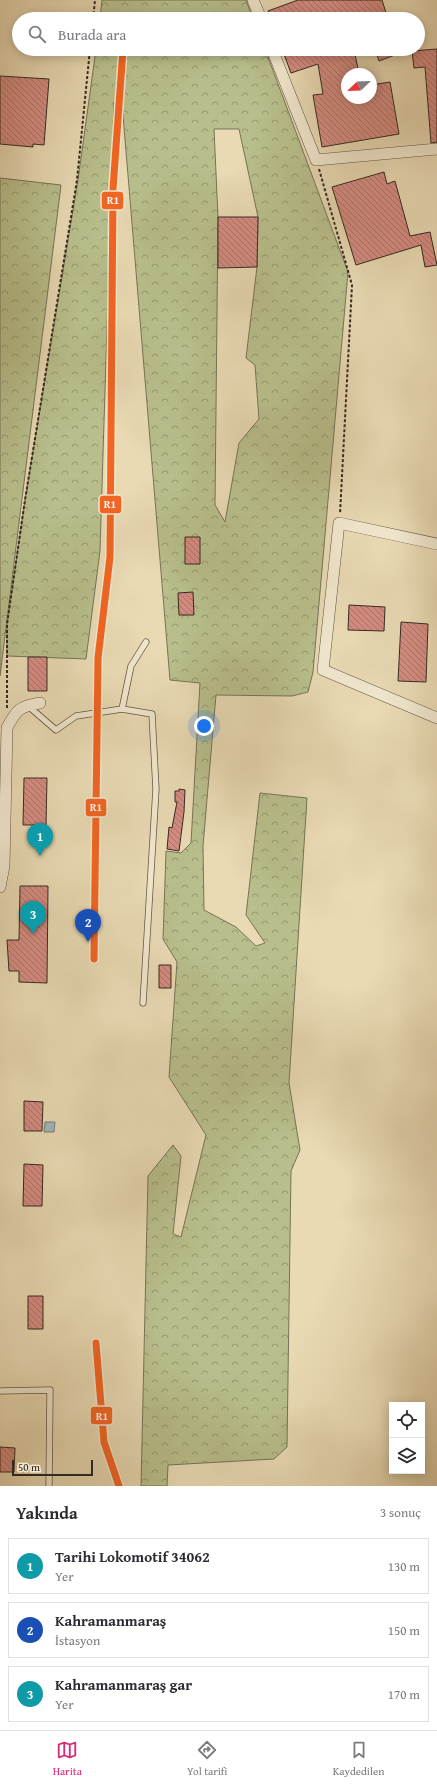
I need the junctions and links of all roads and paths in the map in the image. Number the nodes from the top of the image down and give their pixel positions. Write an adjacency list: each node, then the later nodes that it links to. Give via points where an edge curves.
1 (95, 0): 3 (path)
2 (253, 0): 4 (street)
3 (94, 12)
4 (258, 12)
5 (89, 56): 16 (path, via 76,180 7,624)
6 (275, 56): 8 (street)
7 (437, 149): 8 (street)
8 (316, 160): 9 (path, via 352,285)
9 (339, 523): 10 (street); 15 (street, via 323,670)
10 (437, 544)
11 (146, 642): 14 (lane, via 130,666)
12 (40, 702): 13 (street)
13 (27, 705): 14 (lane, via 56,730 76,716); 16 (street, via 15,712)
14 (122, 709): 18 (lane, via 152,714 156,789)
15 (437, 718)
16 (7, 728): 17 (street, via 4,866)
17 (0, 887)
18 (143, 1002)
19 (0, 1391): 20 (lane, via 50,1390)
20 (49, 1486)

